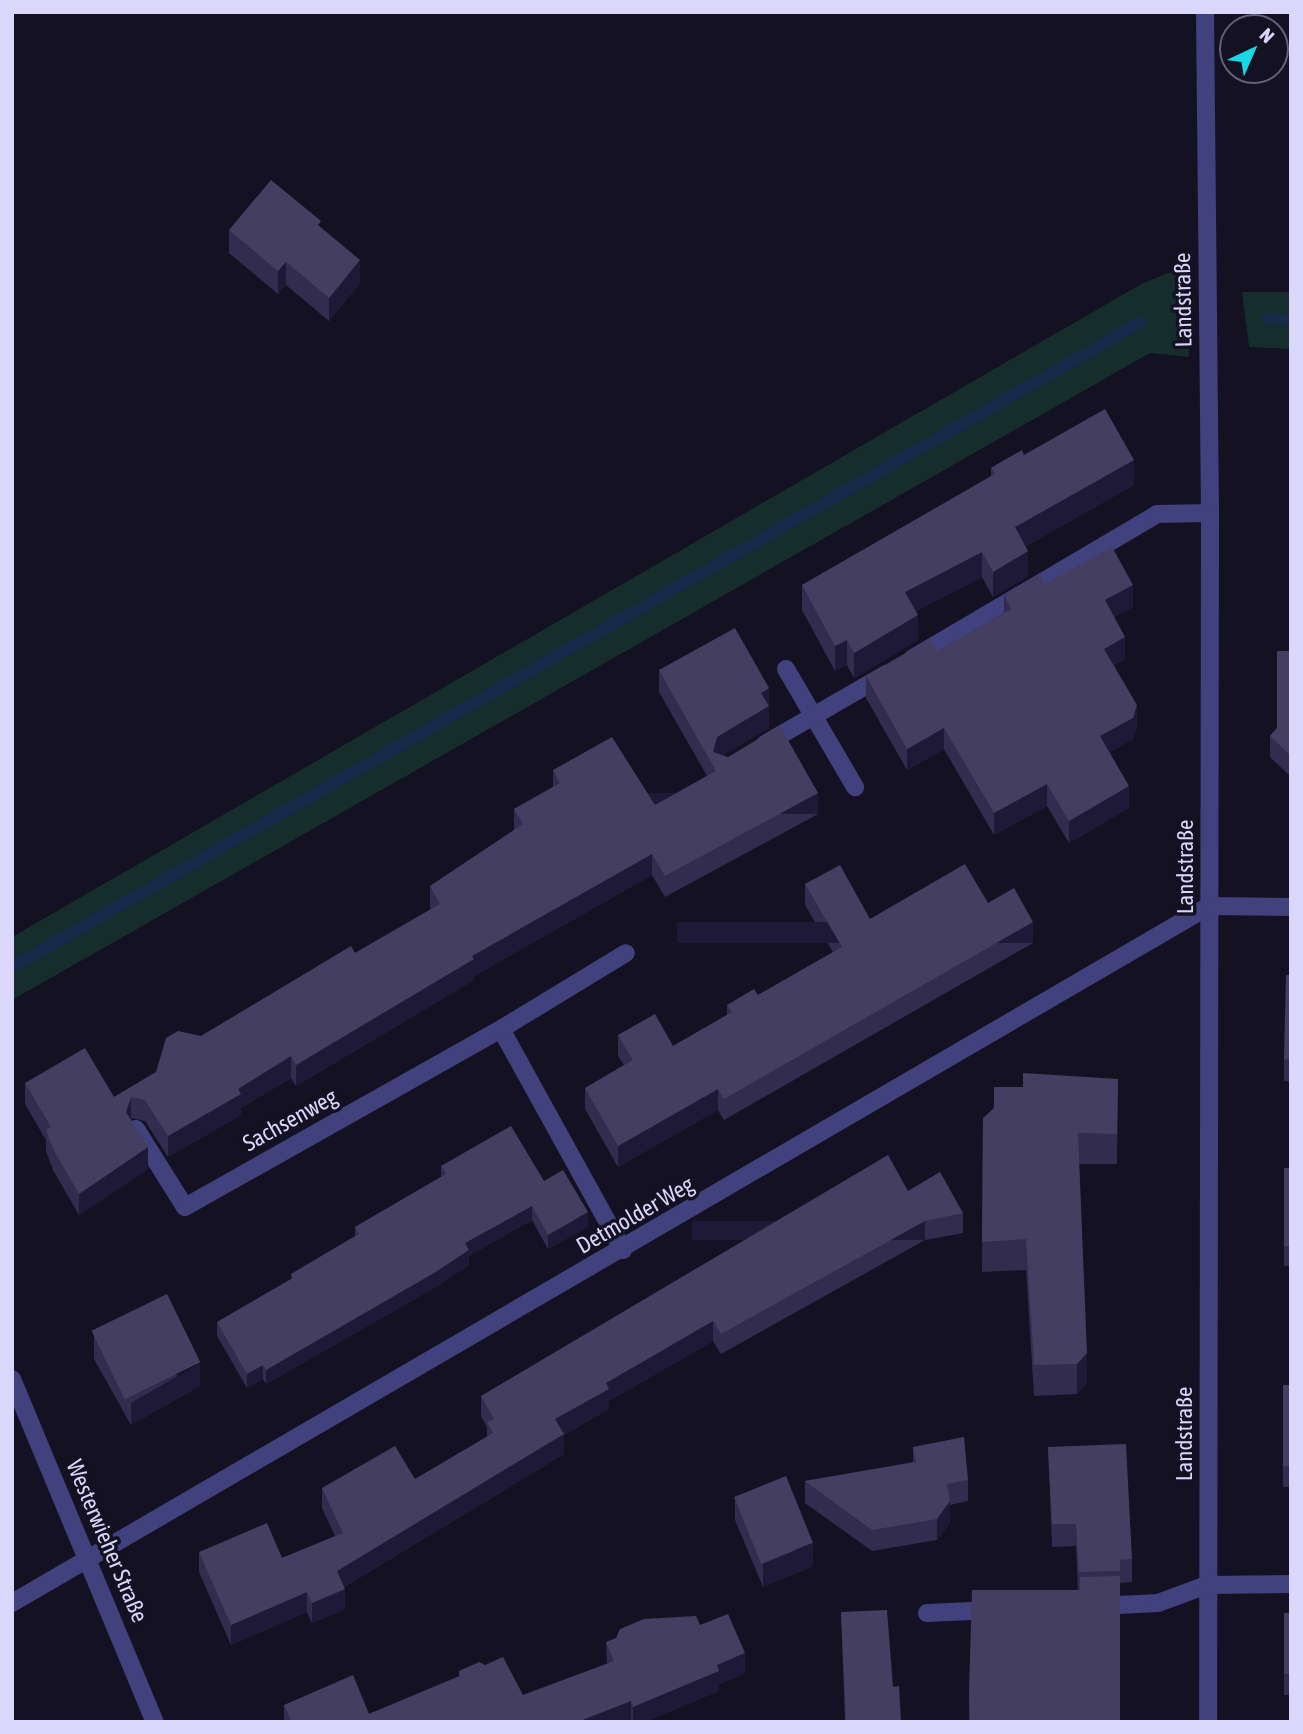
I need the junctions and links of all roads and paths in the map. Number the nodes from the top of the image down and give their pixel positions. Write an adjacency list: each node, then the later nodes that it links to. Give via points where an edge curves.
1 (1205, 12): 2 (street, Landstraße)
2 (1210, 513): 4 (street, via 1157,514); 7 (street, Landstraße)
3 (786, 668): 4 (street)
4 (814, 716): 5 (street); 6 (street)
5 (746, 755)
6 (855, 787)
7 (1209, 906): 8 (street); 12 (street, Detmolder Weg); 17 (street, Landstraße)
8 (1291, 907)
9 (626, 953): 10 (street, Sachsenweg)
10 (501, 1029): 11 (street, Sachsenweg, via 185,1208); 12 (street)
11 (136, 1128)
12 (623, 1250): 15 (street, Detmolder Weg)
13 (12, 1380): 14 (street, Westerwieher Straße)
14 (17, 1406): 15 (street, Westerwieher Straße)
15 (88, 1559): 18 (street, Detmolder Weg); 22 (street, Westerwieher Straße)
16 (1291, 1584): 17 (street)
17 (1207, 1585): 19 (street, via 1158,1603); 23 (street, Landstraße)
18 (12, 1603)
19 (1076, 1606)
20 (1009, 1609): 21 (street)
21 (927, 1613)
22 (155, 1722)
23 (1208, 1722)

